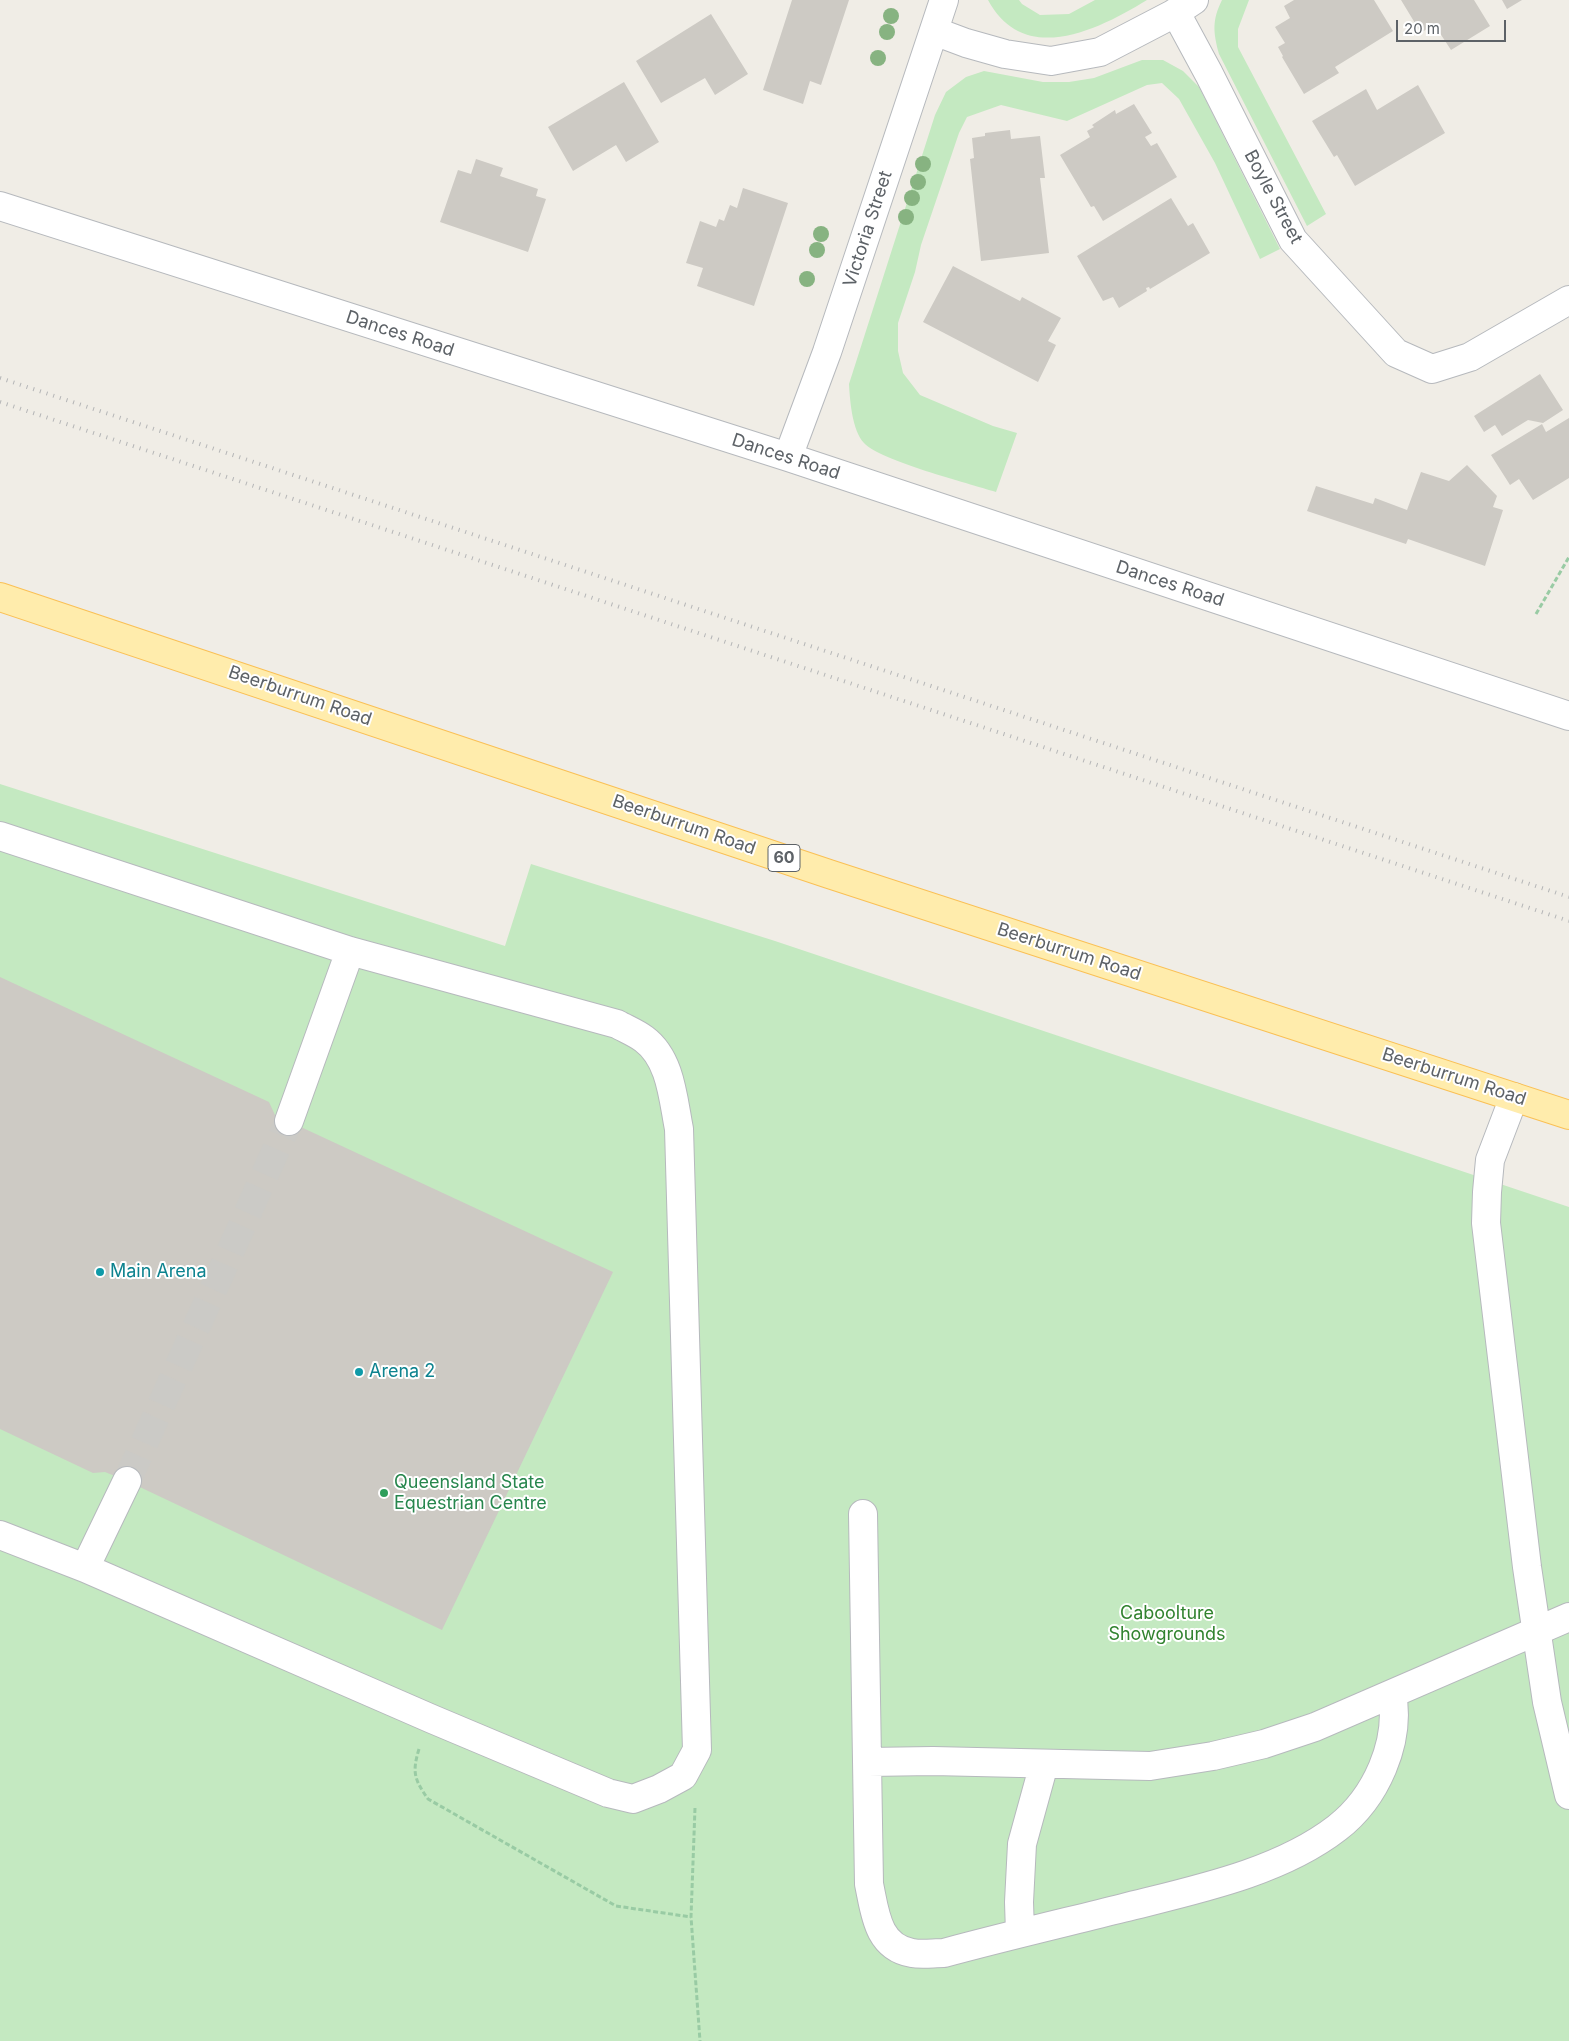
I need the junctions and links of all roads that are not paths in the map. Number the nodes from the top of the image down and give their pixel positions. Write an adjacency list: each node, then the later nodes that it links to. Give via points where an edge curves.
1 (944, 0): 3 (street, Victoria Street)
2 (1185, 6): 3 (street, via 1100,52 1051,61 1005,54); 5 (street, Boyle Street, via 1213,82 1293,240 1396,353 1432,369 1470,357)
3 (934, 30): 6 (street, Victoria Street, via 827,352)
4 (0, 206): 6 (street, Dances Road)
5 (1569, 300)
6 (788, 457): 8 (street, Dances Road)
7 (0, 597): 11 (main road, Beerburrum Road / 60, via 829,874)
8 (1569, 716)
9 (0, 836): 10 (street)
10 (350, 951): 13 (street); 17 (street, via 617,1024 645,1040 663,1062 679,1129 697,1750 683,1776 670,1783 633,1799 608,1793)
11 (1514, 1097): 12 (main road, Beerburrum Road / 60); 19 (street, via 1490,1160 1486,1223)
12 (1569, 1115)
13 (289, 1121)
14 (127, 1481): 17 (street)
15 (863, 1514): 21 (street)
16 (0, 1535): 17 (street)
17 (85, 1568)
18 (1569, 1617): 19 (street)
19 (1536, 1632): 20 (street); 23 (street, via 1547,1702)
20 (1392, 1694): 22 (street, via 1315,1728 1213,1756 1150,1766); 24 (street, via 1395,1711 1393,1730 1374,1787 1338,1827 1318,1841 1252,1872 1185,1893)
21 (868, 1762): 22 (street); 24 (street, via 869,1884 876,1922 890,1944 911,1953 944,1953)
22 (1044, 1764): 24 (street, via 1022,1844)
23 (1569, 1795)
24 (1020, 1933)

